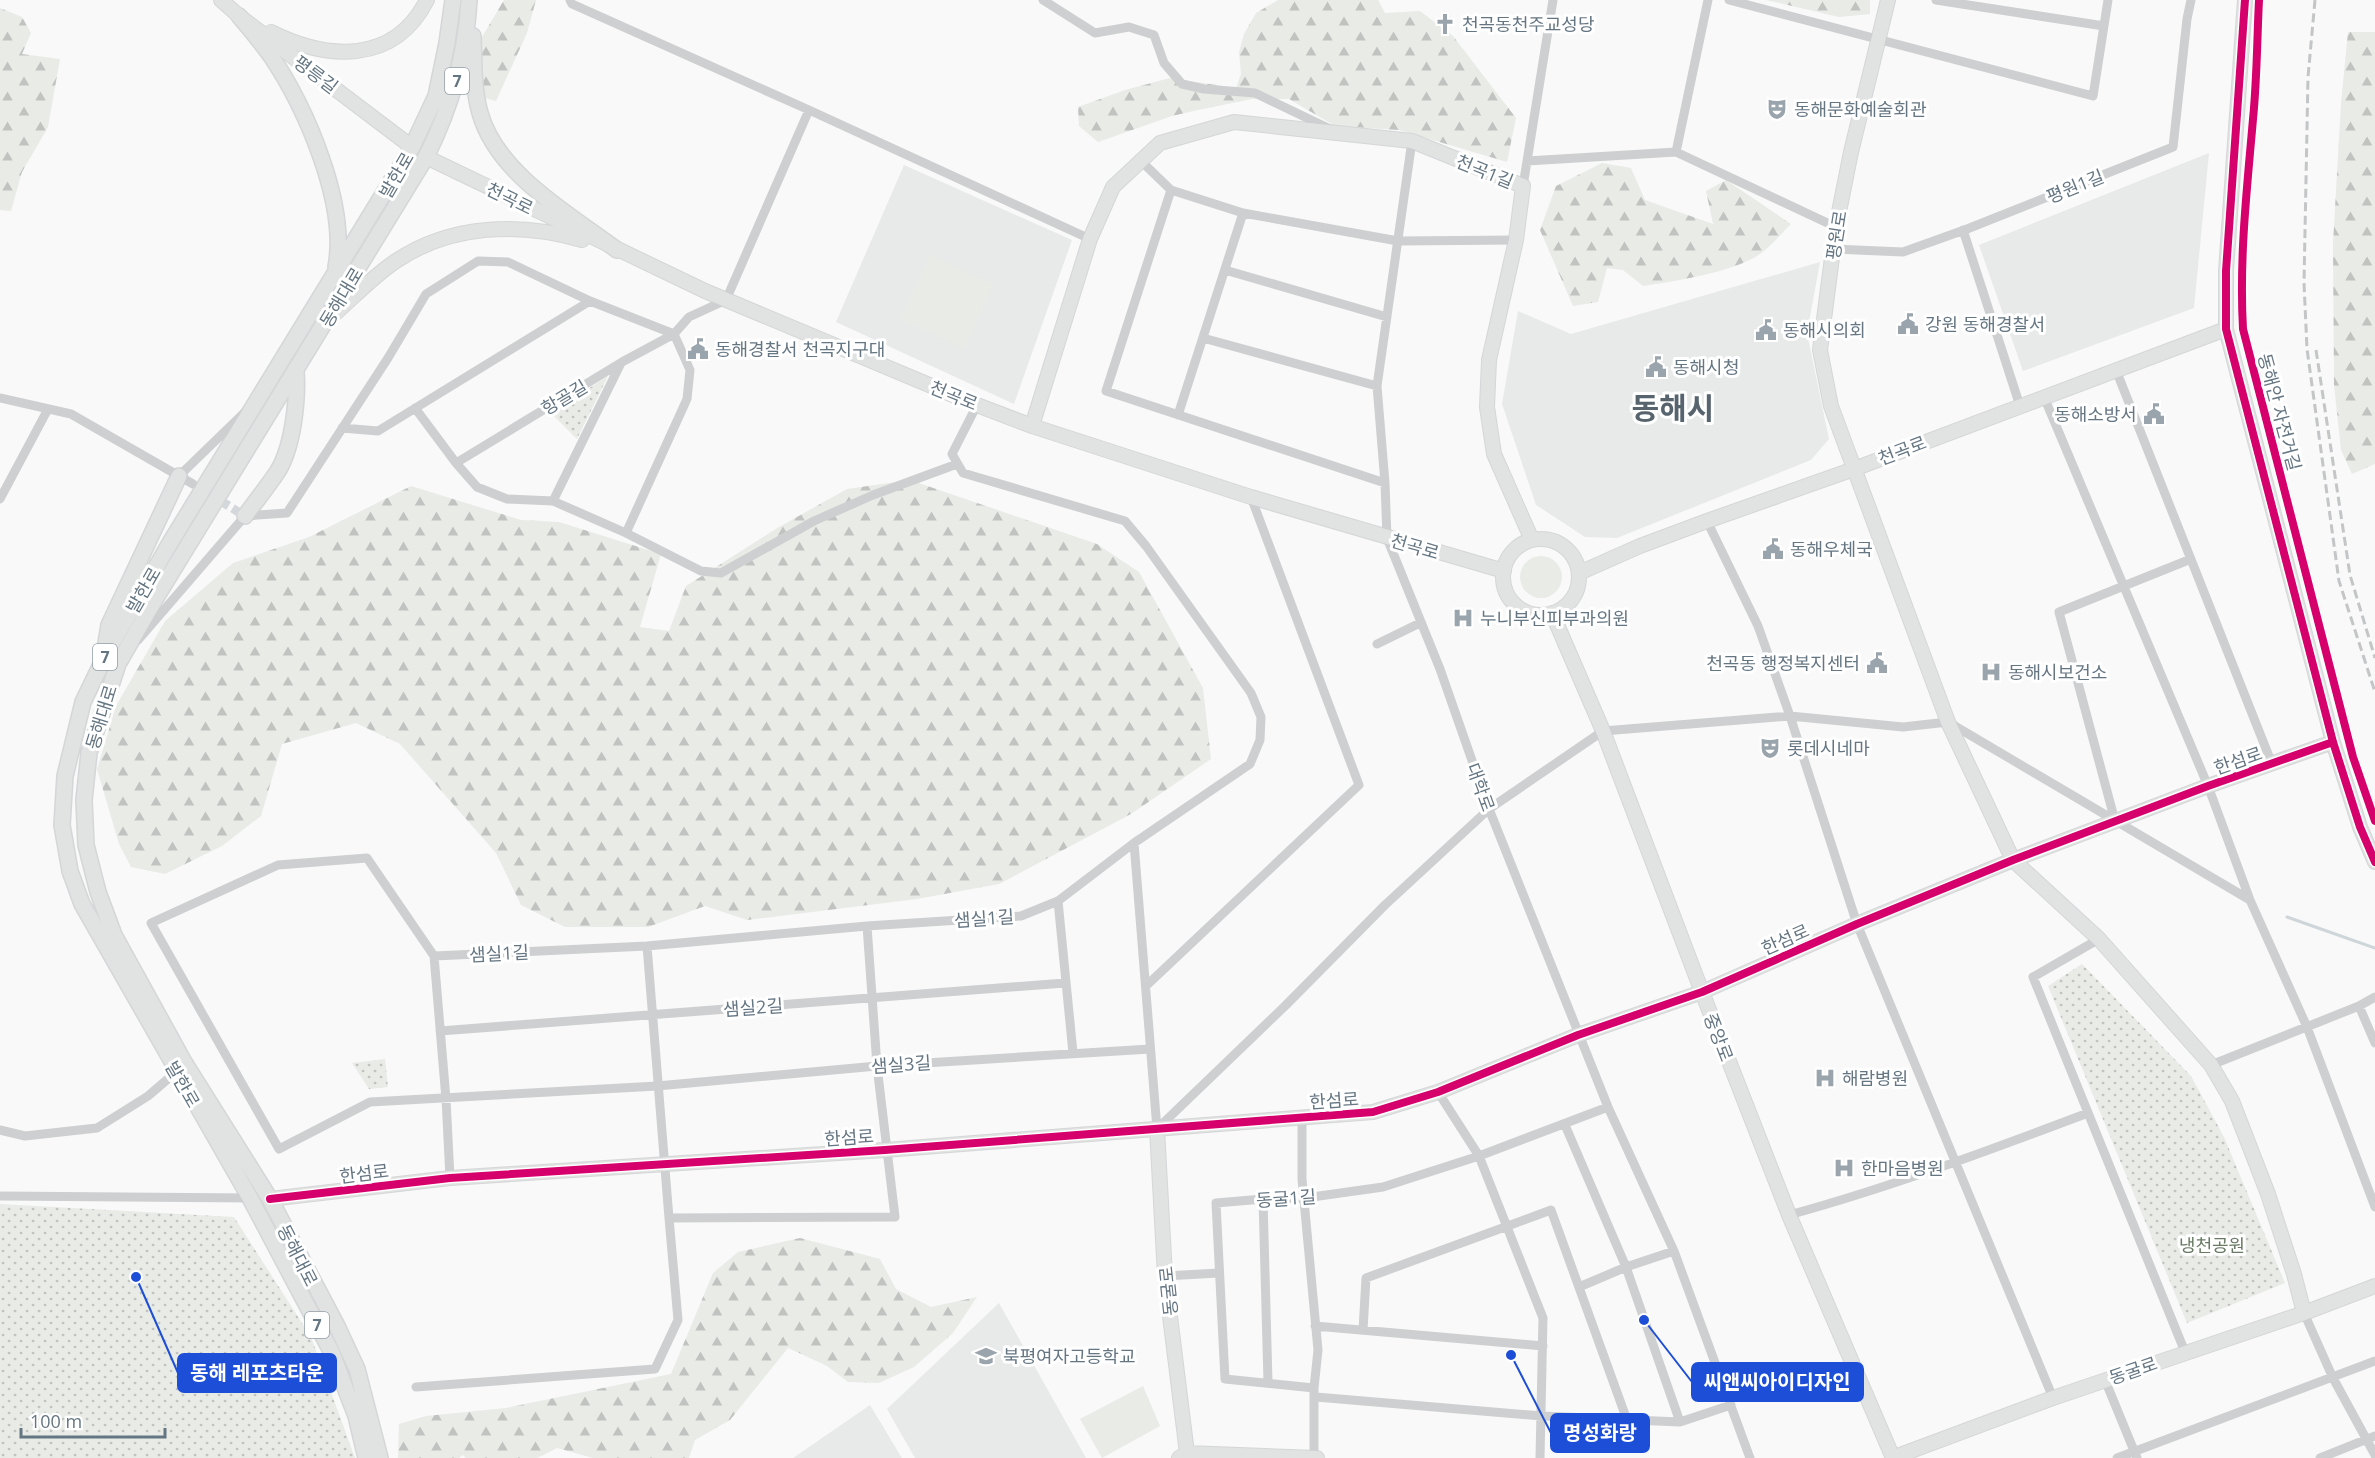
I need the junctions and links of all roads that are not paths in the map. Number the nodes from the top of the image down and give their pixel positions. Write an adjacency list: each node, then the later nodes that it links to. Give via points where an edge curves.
1 (221, 0): 15 (street, 평릉길)
2 (427, 0): 15 (street, via 406,28 385,44 362,51 334,53 309,48)
3 (453, 0): 21 (main road, 발한로 / 7, via 436,96)
4 (470, 0): 23 (main road, 동해대로 / 7, via 453,94); 35 (main road, via 475,92 489,137 502,159 526,182)
5 (570, 0): 18 (street)
6 (1043, 0): 19 (street, via 1095,33 1129,27 1154,35 1164,63 1182,84 1255,93)
7 (1553, 0): 24 (street)
8 (1708, 0): 22 (street)
9 (1729, 0): 17 (street)
10 (1888, 0): 17 (street, 평원로)
11 (1936, 0): 16 (street)
12 (2108, 0): 16 (street)
13 (2191, 0): 30 (street, 평원1길, via 2173,147)
14 (2245, 0): 42 (street, via 2226,271)
15 (239, 16): 21 (street, 평릉길); 37 (main road, via 271,56 320,154 338,223 340,248)
16 (2104, 26): 17 (street, via 2093,96)
17 (1878, 38): 29 (street, 평원로)
18 (809, 110): 31 (street); 38 (street)
19 (1338, 133): 20 (street, 천곡1길); 25 (street, 천곡1길, via 1234,122 1161,142)
20 (1413, 141): 26 (street, 천곡1길); 33 (street, 대학로)
21 (412, 147): 23 (main road); 37 (main road, 발한로 / 7)
22 (1676, 152): 24 (street); 29 (street)
23 (426, 158): 35 (street, 천곡로); 41 (main road, 동해대로 / 7)
24 (1527, 160): 26 (street)
25 (1141, 161): 27 (street); 31 (street, via 1113,187)
26 (1523, 186): 32 (street, 천곡1길)
27 (1171, 190): 28 (street); 56 (street, via 1106,391)
28 (1243, 213): 33 (street); 36 (street)
29 (1836, 227): 34 (street, 평원로)
30 (1963, 230): 34 (street, 평원1길, via 1903,252); 53 (street)
31 (1090, 239): 57 (street)
32 (1516, 240): 33 (street); 71 (street, 천곡1길, via 1489,360 1487,407 1494,454)
33 (1398, 241): 40 (street, 대학로)
34 (1833, 249): 61 (street, 평원로, via 1820,351 1830,405)
35 (617, 250): 38 (street, 천곡로); 41 (street, via 554,232 510,227 470,232 428,243 395,261)
36 (1225, 270): 40 (street); 44 (street)
37 (334, 277): 51 (main road, 발한로 / 7)
38 (726, 300): 43 (street, 항골길, via 689,317); 52 (street, 천곡로)
39 (590, 301): 43 (street); 54 (street); 58 (street, via 508,262 478,261 426,294)
40 (1387, 317): 48 (street, 대학로)
41 (326, 322): 47 (main road, 동해대로 / 7)
42 (2226, 329): 46 (street, 천곡로); 83 (street)
43 (674, 334): 45 (street, 항골길); 69 (street, via 690,370 687,399)
44 (1203, 338): 48 (street); 56 (street)
45 (622, 362): 59 (street, 항골길); 66 (street)
46 (2116, 370): 49 (street, 천곡로); 72 (street)
47 (296, 372): 67 (main road, via 296,404 279,469); 79 (main road, 동해대로 / 7, via 163,586)
48 (1377, 386): 63 (street, 대학로)
49 (2044, 397): 53 (street, 천곡로); 75 (street)
50 (0, 398): 55 (street)
51 (258, 400): 62 (street); 79 (main road, 발한로 / 7, via 170,543)
52 (977, 405): 57 (street, 천곡로); 60 (street, via 952,454)
53 (2020, 406): 61 (street, 천곡로)
54 (416, 408): 58 (street, via 378,431); 59 (street)
55 (48, 409): 62 (street, via 71,414); 65 (street)
56 (1178, 415): 63 (street)
57 (1032, 426): 64 (street, 천곡로)
58 (342, 428): 67 (street, via 287,513)
59 (456, 463): 66 (street, via 477,487 507,499)
60 (957, 464): 69 (street, via 814,521 721,573 701,571); 88 (street, 샘실1길, via 963,473 1125,521 1251,693 1261,717 1260,740 1250,764)
61 (1854, 469): 68 (street, 천곡로); 81 (street, 평원로)
62 (186, 480): 79 (main road, via 109,625)
63 (1385, 483): 70 (street, 대학로)
64 (1251, 497): 70 (street, 천곡로); 99 (street, via 1359,785)
65 (0, 499)
66 (553, 501): 69 (street)
67 (245, 516): 79 (street)
68 (1707, 521): 74 (street, 천곡로); 80 (street, via 1758,626)
69 (626, 533)
70 (1387, 538): 73 (street, 천곡로); 77 (street, 대학로)
71 (1532, 540): 73 (street, via 1513,551); 74 (street, via 1546,539 1565,547 1576,560)
72 (2191, 559): 75 (street); 84 (street)
73 (1504, 571): 76 (street, via 1507,593 1516,605 1527,612)
74 (1579, 573): 76 (street, via 1576,593 1568,604)
75 (2124, 586): 85 (street); 87 (street, via 2059,612)
76 (1552, 613): 82 (street, 중앙로)
77 (1420, 623): 78 (street); 86 (street, 대학로)
78 (1377, 644)
79 (110, 663): 113 (main road, 발한로 / 7, via 83,702 65,776 63,825 69,871 82,904); 131 (main road, 동해대로 / 7, via 89,753 84,800 86,845 98,892 114,935 184,1062)
80 (1790, 716): 81 (street, via 1904,727); 82 (street); 93 (street)
81 (1948, 722): 87 (street); 89 (street, 평원로)
82 (1603, 731): 86 (street); 100 (street, 중앙로)
83 (2334, 742): 84 (street, 한섬로); 90 (street)
84 (2271, 764): 85 (street, 한섬로)
85 (2208, 786): 87 (street, 한섬로); 91 (street)
86 (1489, 809): 107 (street, 대학로); 121 (street, via 1385,905)
87 (2115, 821): 89 (street, 한섬로); 91 (street)
88 (1134, 843): 92 (street, 샘실1길); 99 (street)
89 (2013, 860): 93 (street, 한섬로); 95 (street)
90 (2375, 862)
91 (2250, 900): 105 (street)
92 (1058, 901): 94 (street, 샘실1길, via 1021,916); 98 (street)
93 (1857, 924): 100 (street, 한섬로); 125 (street)
94 (867, 926): 96 (street, 샘실1길); 102 (street)
95 (2099, 939): 111 (street); 118 (street, via 2033,977)
96 (646, 946): 97 (street, 샘실1길); 104 (street)
97 (434, 956): 106 (street); 116 (street, 샘실3길, via 367,858 278,865 151,923 279,1149 370,1102)
98 (1065, 983): 102 (street, 샘실2길); 110 (street)
99 (1146, 986): 109 (street)
100 (1702, 992): 107 (street, 한섬로); 134 (street, 중앙로)
101 (2375, 997): 103 (street)
102 (874, 999): 104 (street, 샘실2길); 112 (street)
103 (2359, 1006): 105 (street); 108 (street)
104 (652, 1013): 106 (street, 샘실2길); 114 (street)
105 (2307, 1027): 111 (street); 133 (street)
106 (440, 1031): 116 (street)
107 (1578, 1035): 115 (street, 한섬로); 117 (street, 대학로)
108 (2375, 1043)
109 (1150, 1049): 110 (street, 샘실3길); 121 (street)
110 (1073, 1053): 112 (street, 샘실3길)
111 (2211, 1065): 143 (street, via 2232,1101 2260,1173)
112 (877, 1066): 114 (street, 샘실3길); 123 (street)
113 (176, 1072): 122 (street, via 148,1096 97,1128 25,1136); 129 (main road, 발한로 / 7)
114 (657, 1086): 116 (street, 샘실3길); 126 (street)
115 (1438, 1092): 119 (street, 한섬로, via 1373,1112); 124 (street)
116 (446, 1099): 127 (street)
117 (1608, 1107): 120 (street, 동굴1길); 137 (street, 대학로)
118 (2088, 1113): 125 (street); 147 (street)
119 (1302, 1117): 121 (street, 한섬로); 130 (street)
120 (1565, 1125): 124 (street, 동굴1길); 138 (street)
121 (1157, 1129): 123 (street, 한섬로); 140 (street, 동굴로)
122 (0, 1130)
123 (885, 1150): 126 (street, 한섬로); 135 (street, via 895,1217)
124 (1479, 1156): 130 (street, 동굴1길, via 1383,1187); 136 (street)
125 (1955, 1163): 134 (street, via 1867,1194); 154 (street)
126 (666, 1165): 127 (street, 한섬로); 135 (street)
127 (450, 1178): 131 (street, 한섬로)
128 (0, 1196): 129 (street)
129 (250, 1198): 131 (main road); 163 (main road, 동해대로 / 7, via 331,1351 356,1416)
130 (1305, 1198): 132 (street, 동굴1길); 144 (street)
131 (270, 1199): 164 (main road, 동해대로 / 7, via 357,1369)
132 (1263, 1199): 139 (street, 동굴1길, via 1216,1203); 151 (street)
133 (2375, 1207)
134 (1790, 1215): 168 (street, 중앙로)
135 (669, 1218): 152 (street, via 678,1320 655,1369)
136 (1508, 1228): 142 (street, via 1551,1210); 145 (street, via 1366,1278); 146 (street, via 1544,1318)
137 (1674, 1251): 138 (street); 155 (street, 대학로)
138 (1626, 1267): 142 (street); 158 (street)
139 (1219, 1273): 140 (street); 151 (street, 동굴1길, via 1225,1379)
140 (1165, 1276): 162 (street, 동굴로)
141 (2375, 1286): 143 (street, 동굴로)
142 (1579, 1287): 157 (street)
143 (2304, 1313): 147 (street, 동굴로); 149 (street)
144 (1315, 1326): 145 (street); 153 (street)
145 (1363, 1330): 146 (street)
146 (1543, 1346): 156 (street)
147 (2185, 1352): 150 (street, 동굴로)
148 (2375, 1361): 149 (street)
149 (2333, 1378): 159 (street); 160 (street)
150 (2105, 1380): 154 (street, 동굴로); 160 (street)
151 (1268, 1382): 153 (street, 동굴1길)
152 (416, 1387)
153 (1315, 1392): 156 (street, 동굴1길); 165 (street)
154 (2053, 1398): 168 (street, 동굴로)
155 (1731, 1405): 158 (street); 167 (street, 대학로)
156 (1542, 1416): 157 (street, 동굴1길); 166 (street)
157 (1627, 1420): 158 (street, 동굴1길)
158 (1680, 1422)
159 (2371, 1438): 161 (street); 170 (street)
160 (2135, 1454): 169 (street)
161 (2375, 1455)
162 (1183, 1456): 165 (street, 동굴로)
163 (366, 1458)
164 (380, 1458)
165 (1315, 1458)
166 (1540, 1458)
167 (1750, 1458)
168 (1892, 1458)
169 (2117, 1458)
170 (2320, 1458)

